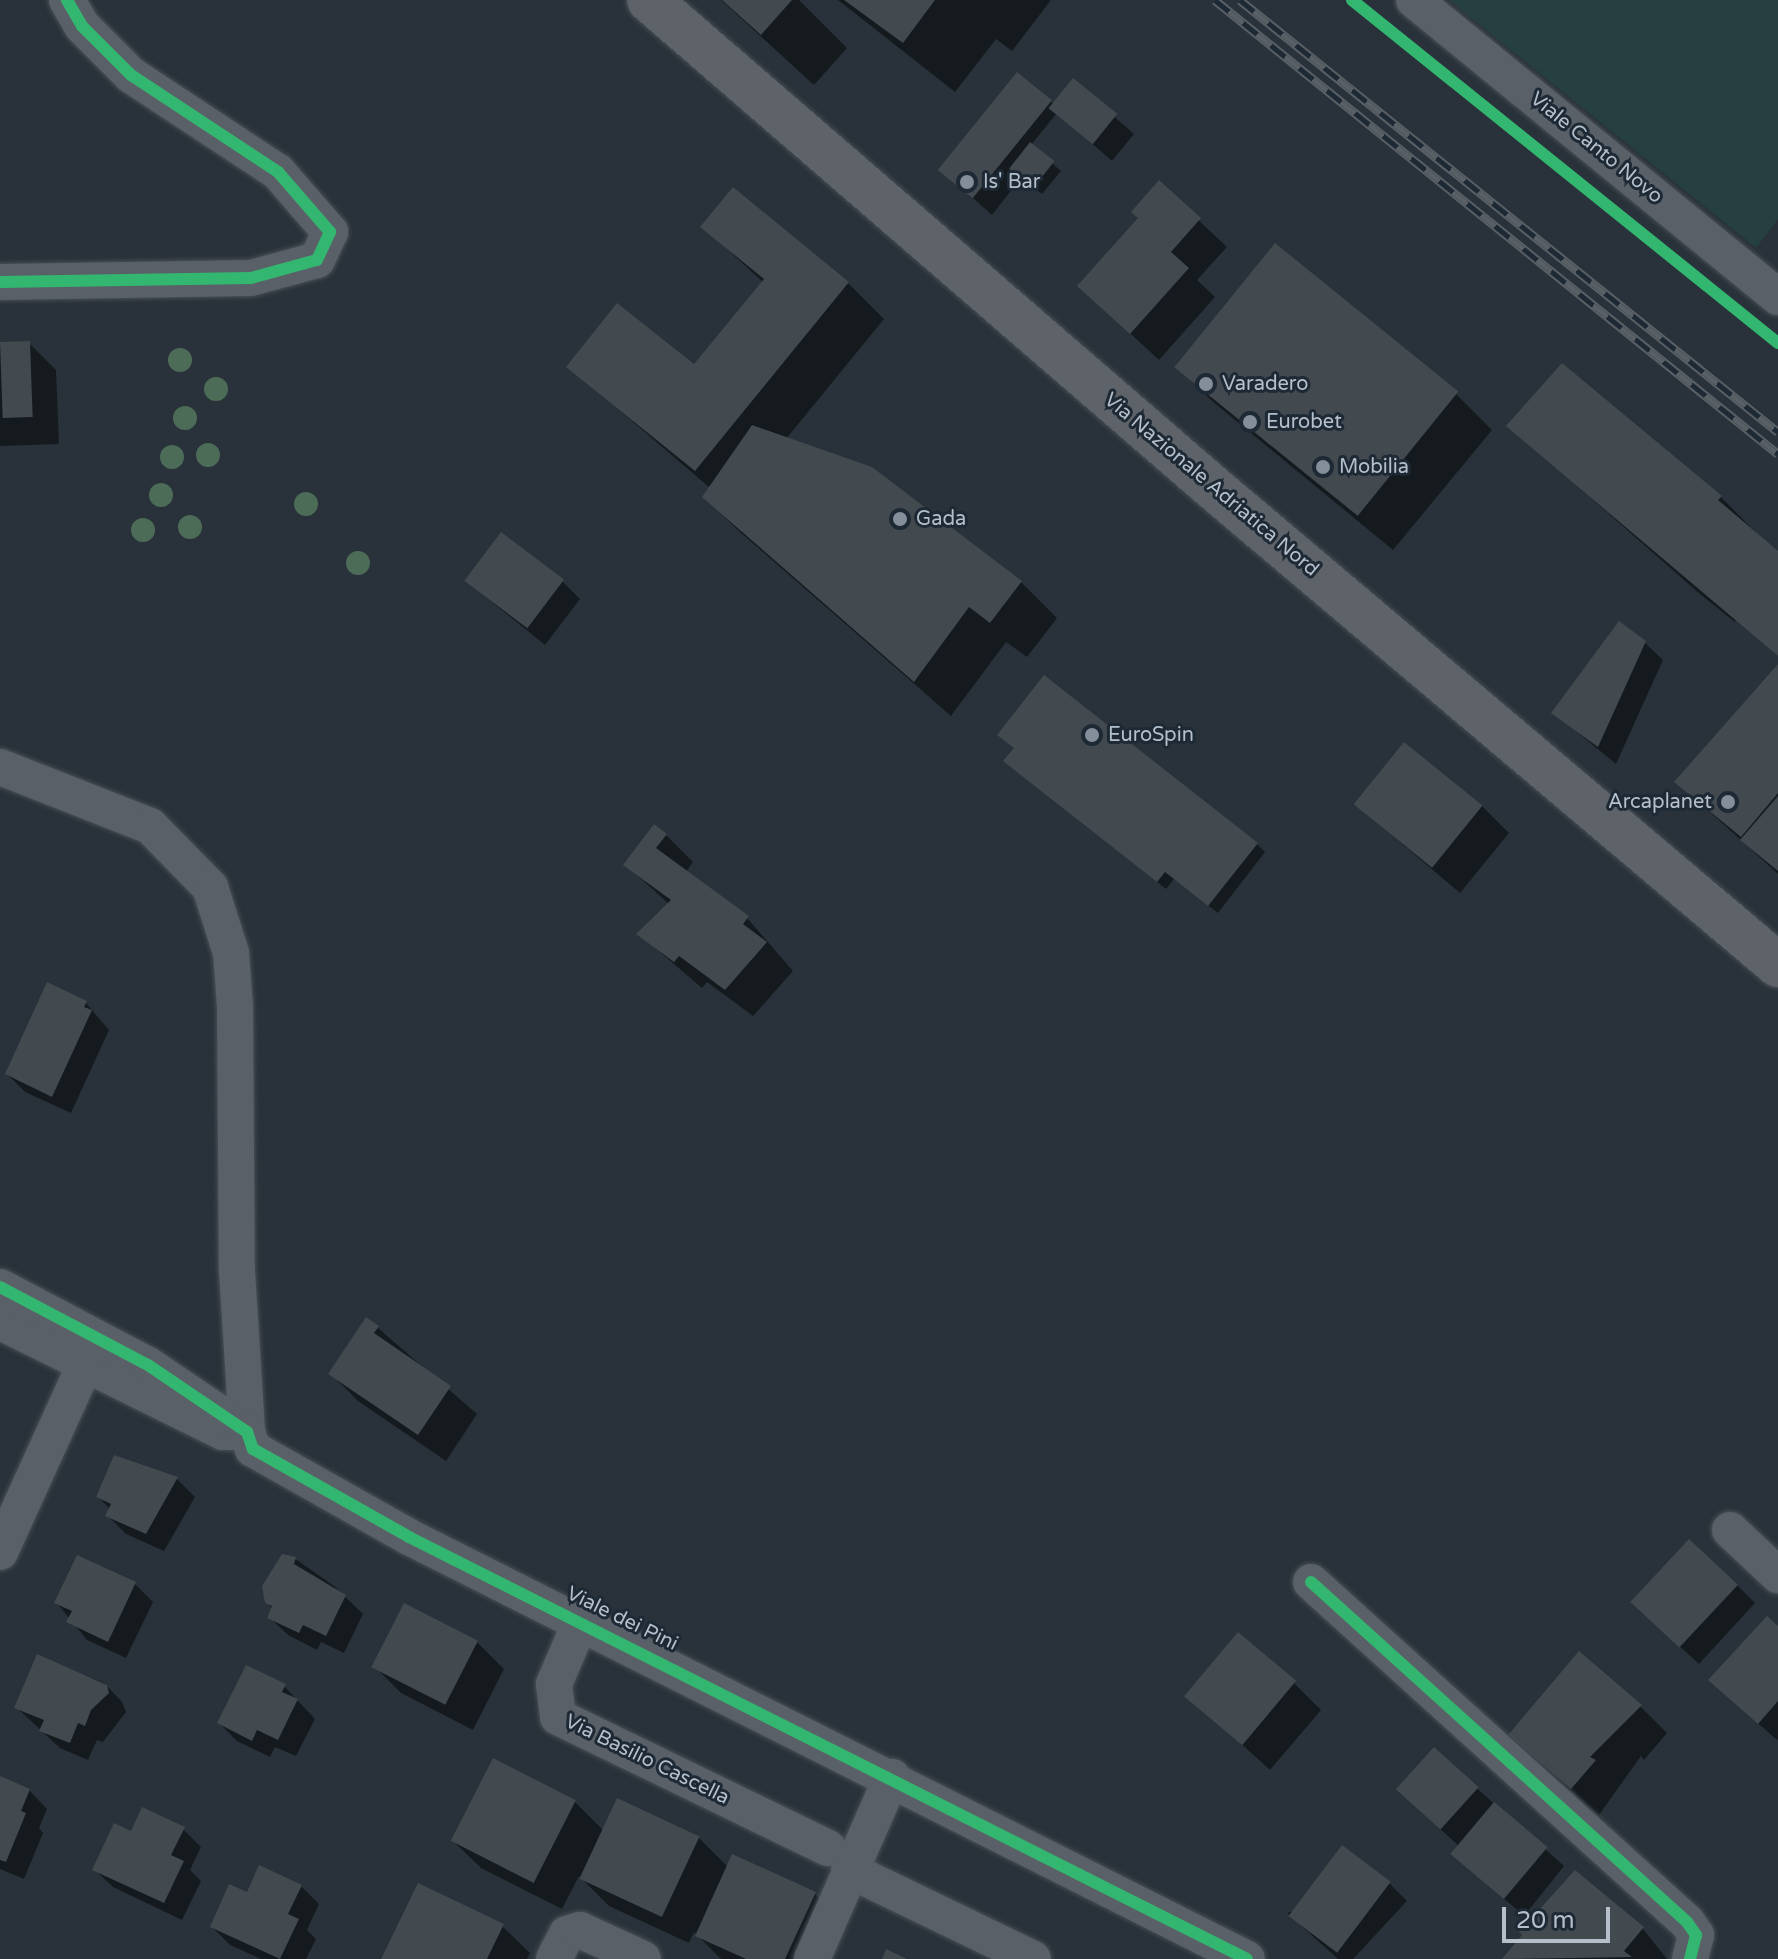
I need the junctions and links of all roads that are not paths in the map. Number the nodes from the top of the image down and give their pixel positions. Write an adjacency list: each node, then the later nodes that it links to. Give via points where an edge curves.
1 (67, 0): 4 (street, via 82,26 131,75 278,172 330,232 317,260 251,278)
2 (649, 0): 7 (main road, Via Nazionale Adriatica Nord, via 1199,476)
3 (1414, 0): 5 (street, Viale Canto Novo)
4 (0, 282)
5 (1778, 297)
6 (0, 767): 11 (street, via 150,826 210,887 231,953 235,1006 237,1271)
7 (1778, 965)
8 (0, 1287): 11 (street, Viale dei Pini, via 148,1365)
9 (0, 1322): 10 (street)
10 (85, 1365): 11 (street, via 223,1432); 13 (street)
11 (247, 1432): 16 (street, Viale dei Pini, via 253,1449 384,1523)
12 (1730, 1530): 14 (street)
13 (0, 1552)
14 (1778, 1575)
15 (1311, 1582): 24 (street, via 1687,1922 1696,1935)
16 (581, 1621): 17 (street, Viale dei Pini); 18 (street, Via Basilio Cascella, via 554,1684 558,1717)
17 (892, 1777): 18 (street); 23 (street, Viale dei Pini)
18 (838, 1859): 21 (street); 22 (street, Via Basilio Cascella)
19 (554, 1959): 20 (street, via 567,1934 580,1930)
20 (643, 1959)
21 (812, 1959)
22 (1033, 1959)
23 (1247, 1959)
24 (1690, 1959)

